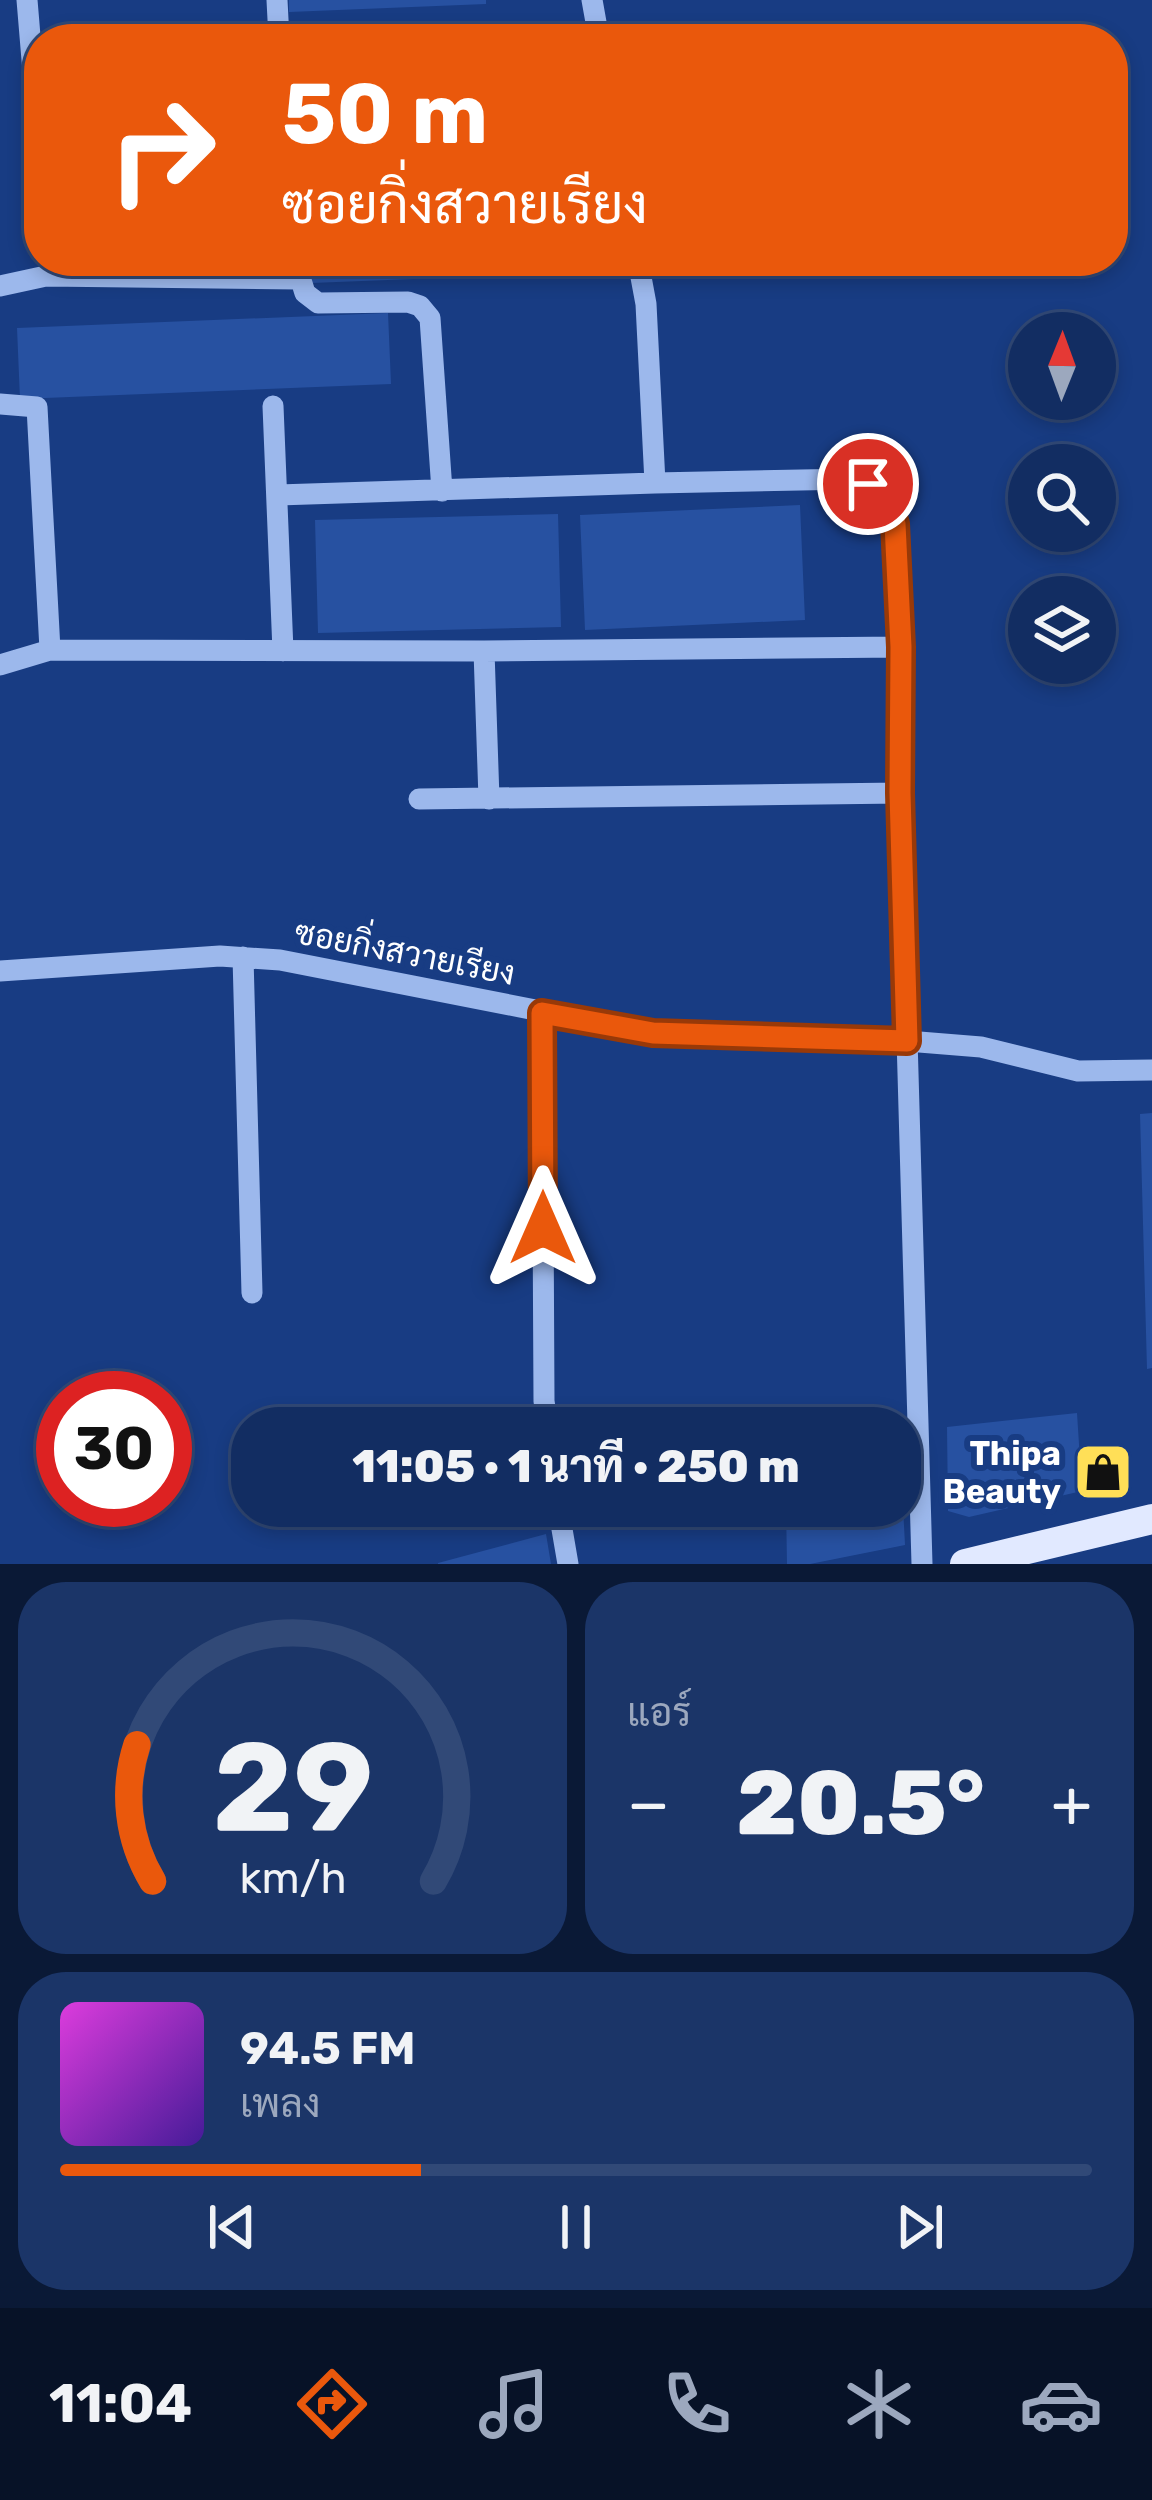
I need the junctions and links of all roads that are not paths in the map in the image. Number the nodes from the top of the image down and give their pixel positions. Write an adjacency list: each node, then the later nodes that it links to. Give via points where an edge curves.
1 (299, 276): 6 (street, via 318,303 409,302 430,318)
2 (641, 276): 5 (street)
3 (0, 404): 9 (street, via 37,407)
4 (273, 406): 7 (street)
5 (655, 483): 6 (street); 8 (street, via 852,479 880,492 895,524)
6 (442, 491): 7 (street)
7 (278, 495): 10 (street)
8 (901, 647): 11 (street); 13 (street)
9 (50, 650): 10 (street); 12 (street)
10 (283, 651): 11 (street)
11 (484, 651): 15 (street)
12 (0, 664)
13 (900, 793): 15 (street); 19 (street)
14 (419, 799): 15 (street)
15 (489, 800)
16 (243, 957): 17 (street, ซอยกิ่งสวายเรียง); 18 (street, ซอยกิ่งสวายเรียง); 21 (street)
17 (0, 971)
18 (542, 1013): 19 (street, ซอยกิ่งสวายเรียง, via 653,1033); 22 (street)
19 (907, 1041): 20 (street, ซอยกิ่งสวายเรียง, via 981,1047 1078,1071); 26 (street)
20 (1152, 1070)
21 (252, 1293)
22 (545, 1407)
23 (1152, 1519): 27 (main road)
24 (562, 1527): 25 (street)
25 (568, 1564)
26 (922, 1564)
27 (965, 1564)

